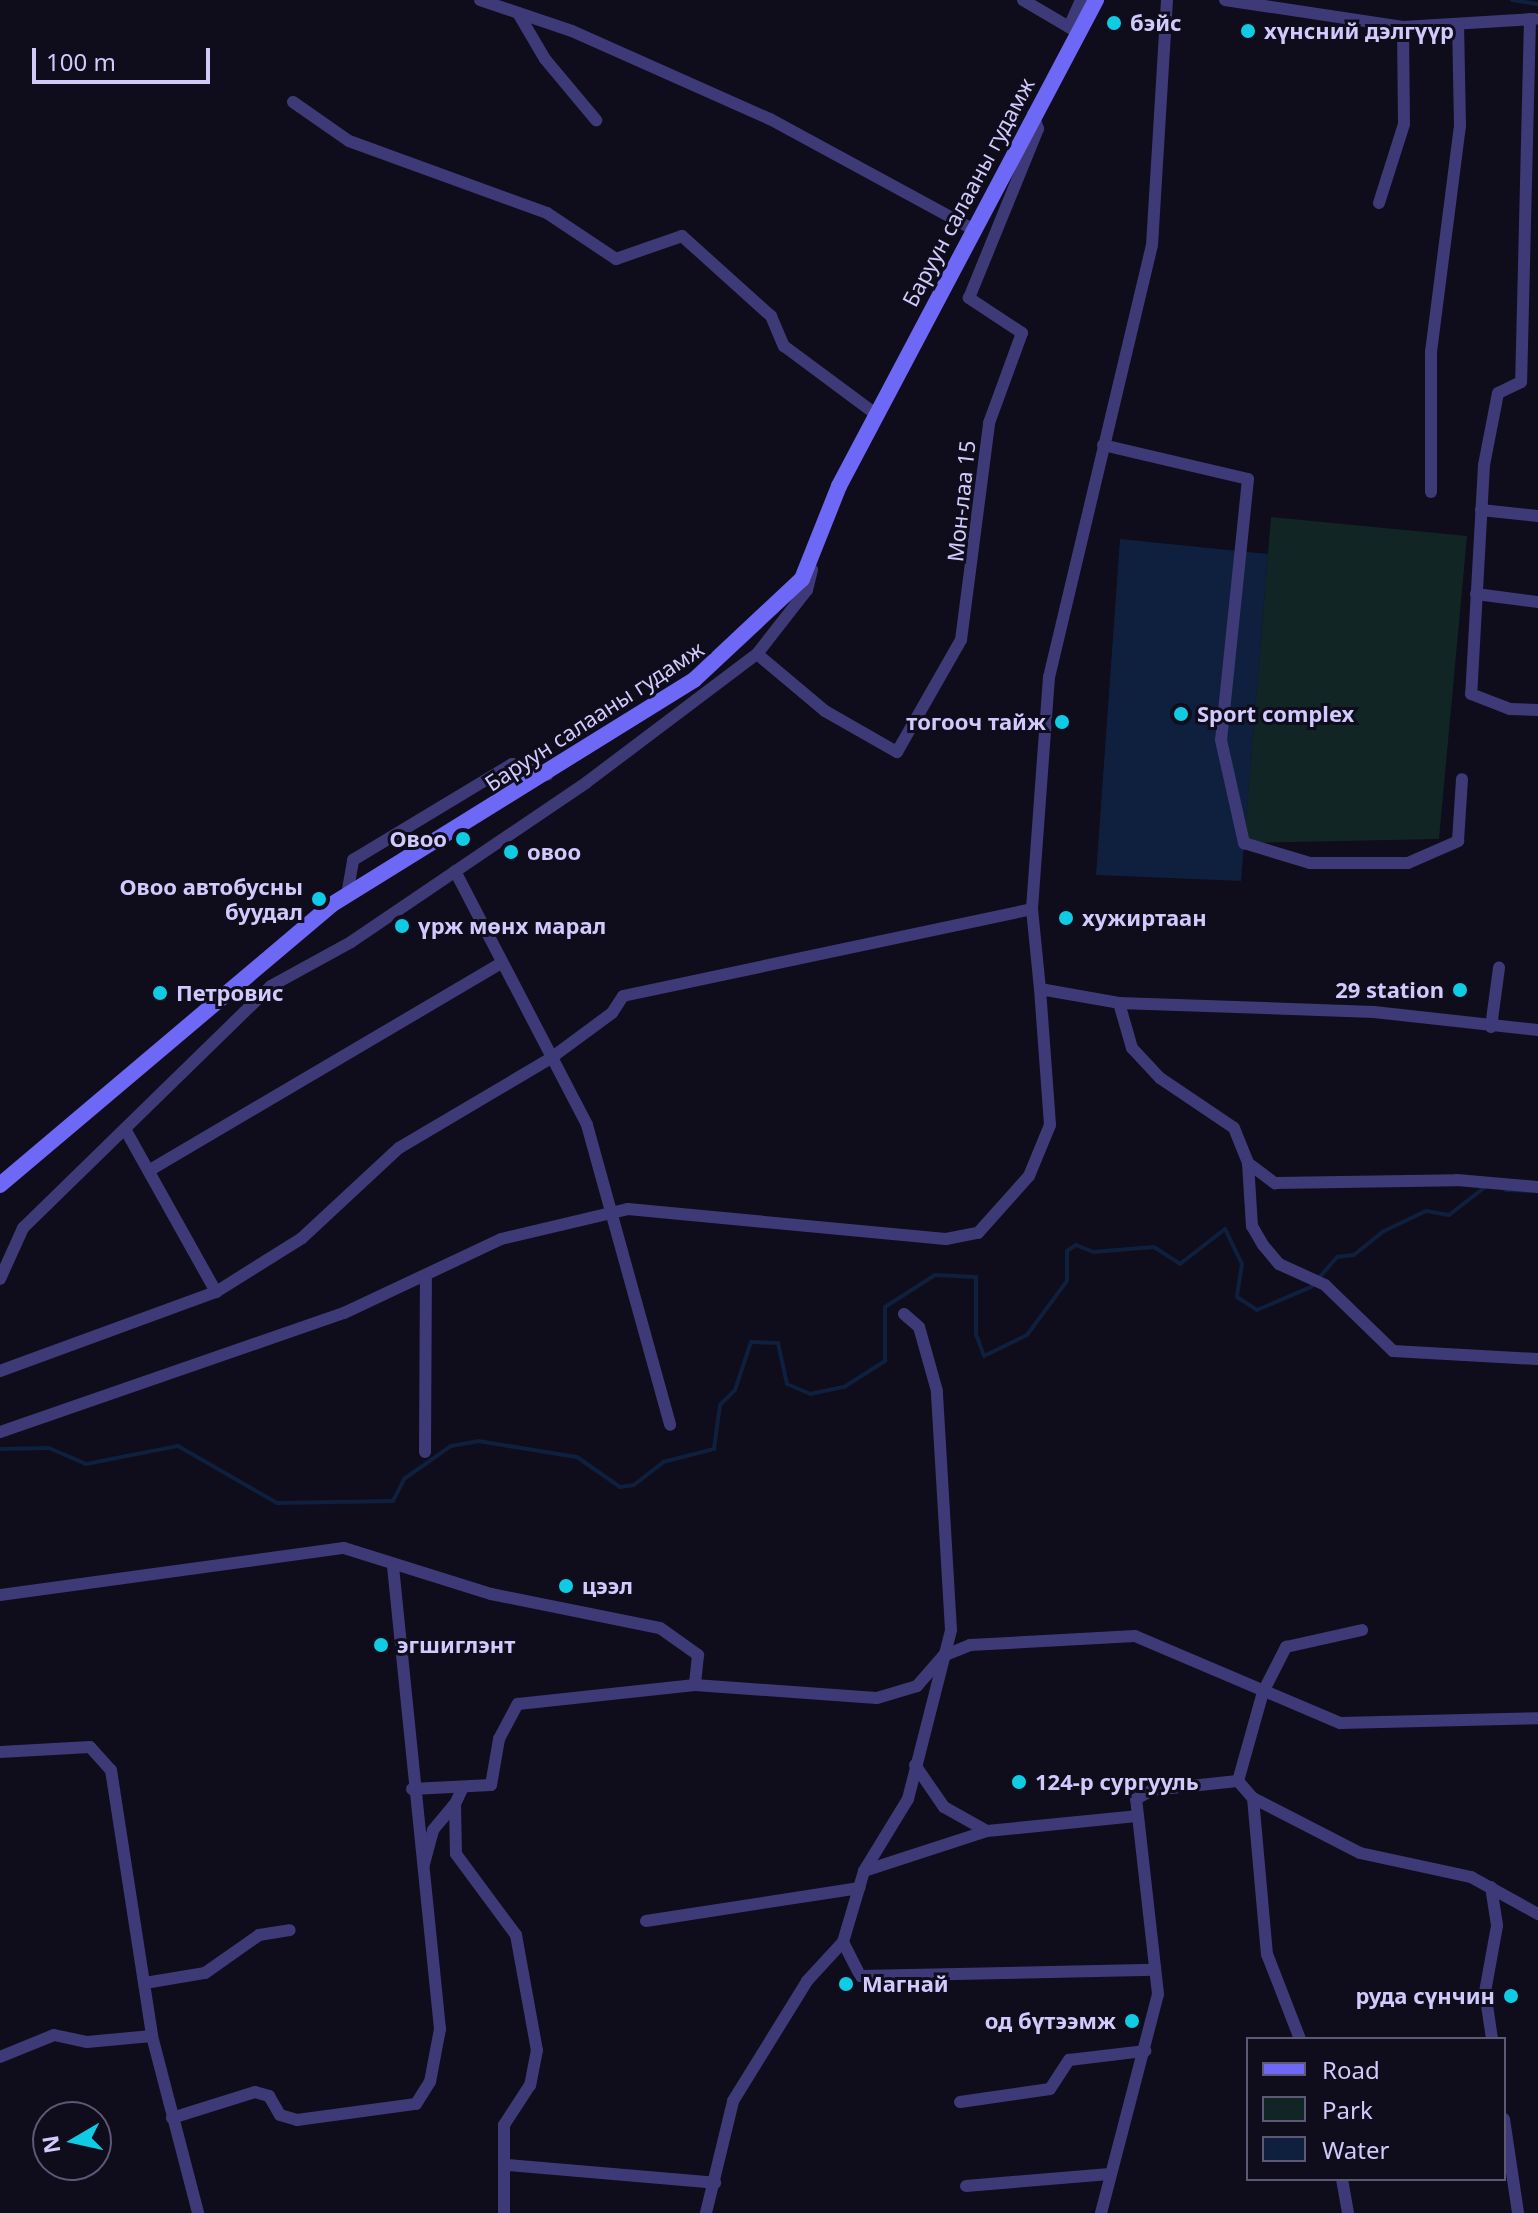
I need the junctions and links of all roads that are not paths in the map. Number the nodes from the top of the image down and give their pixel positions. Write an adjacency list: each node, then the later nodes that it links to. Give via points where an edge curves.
1 (480, 0): 8 (street)
2 (1023, 0): 12 (street)
3 (1081, 0): 12 (street)
4 (1096, 0): 12 (main road, Баруун салааны гудамж)
5 (1167, 0): 19 (street, via 1152,245)
6 (1225, 0): 7 (street)
7 (1280, 4): 11 (street)
8 (518, 13): 15 (street, via 545,59); 17 (street, via 770,119)
9 (1534, 19): 10 (street); 21 (street, via 1521,382 1498,393)
10 (1458, 24): 11 (street); 20 (street, via 1460,126 1431,352)
11 (1403, 27): 16 (street, via 1404,124)
12 (1074, 30): 14 (main road, Баруун салааны гудамж)
13 (293, 102): 18 (street, via 349,141 547,213 616,259 682,236 771,316 784,346)
14 (1033, 114): 17 (main road, Баруун салааны гудамж); 26 (street, Мон-лаа 15, via 1038,129 969,298 1022,333 989,423 961,640 897,752 825,711)
15 (596, 120)
16 (1379, 203)
17 (973, 229): 18 (main road, Баруун салааны гудамж)
18 (877, 415): 22 (main road, Баруун салааны гудамж)
19 (1103, 445): 29 (street, via 1248,479 1221,740 1244,843 1310,863 1408,863 1458,841); 34 (street, via 1049,677)
20 (1431, 492)
21 (1481, 510): 23 (street); 24 (street)
22 (825, 516): 26 (street, via 807,590); 28 (main road, Баруун салааны гудамж, via 802,579 738,645)
23 (1538, 516)
24 (1476, 594): 25 (street); 27 (street, via 1471,694 1510,709)
25 (1538, 602)
26 (757, 654): 32 (street)
27 (1538, 710)
28 (547, 775): 30 (street, via 512,764); 31 (main road, Баруун салааны гудамж)
29 (1462, 779)
30 (440, 807): 31 (street); 33 (street, via 353,860)
31 (455, 833): 33 (main road, Баруун салааны гудамж)
32 (455, 871): 35 (street); 42 (street, via 271,986)
33 (347, 895): 45 (main road, Баруун салааны гудамж)
34 (1032, 909): 37 (street); 41 (street, via 623,996 612,1013)
35 (502, 963): 41 (street); 44 (street)
36 (1499, 968): 39 (street)
37 (1040, 989): 38 (street); 47 (street, via 1050,1125 1029,1176 978,1233 946,1239 670,1211)
38 (1119, 1003): 39 (street, via 1374,1012); 43 (street, via 1132,1048 1160,1078 1234,1128)
39 (1491, 1027): 40 (street)
40 (1538, 1030)
41 (551, 1058): 47 (street, via 587,1125); 50 (street, via 399,1148 302,1238)
42 (125, 1129): 44 (street); 48 (street, via 23,1228)
43 (1248, 1163): 46 (street, via 1275,1183 1457,1180); 52 (street, via 1252,1226 1279,1264 1325,1285 1393,1351)
44 (150, 1170): 50 (street)
45 (0, 1185)
46 (1538, 1187)
47 (615, 1213): 49 (street, via 501,1239); 54 (street)
48 (0, 1279)
49 (426, 1279): 55 (street); 56 (street)
50 (216, 1292): 53 (street)
51 (904, 1314): 60 (street, via 919,1327 937,1391 951,1630)
52 (1538, 1359)
53 (0, 1371)
54 (670, 1425)
55 (0, 1432)
56 (425, 1452)
57 (393, 1563): 58 (street, via 344,1548); 61 (street, via 491,1594 660,1628 698,1655); 68 (street)
58 (0, 1595)
59 (1362, 1630): 62 (street, via 1296,1640)
60 (943, 1656): 61 (street, via 917,1686 877,1698); 62 (street, via 970,1645 1135,1636); 65 (street)
61 (695, 1685): 67 (street, via 518,1704 499,1739 491,1785)
62 (1263, 1692): 63 (street, via 1340,1723 1375,1727); 66 (street)
63 (1538, 1718)
64 (0, 1752): 82 (street, via 90,1747 107,1760)
65 (915, 1765): 72 (street, via 944,1807); 74 (street, via 908,1799)
66 (1238, 1781): 69 (street); 71 (street, via 1152,1790 1136,1799)
67 (463, 1787): 68 (street); 70 (street)
68 (412, 1789): 73 (street)
69 (1253, 1798): 75 (street, via 1360,1853); 84 (street, via 1267,1954)
70 (455, 1804): 73 (street, via 433,1830); 91 (street, via 456,1854 516,1935 531,1993 537,2050 530,2085 504,2125)
71 (1136, 1816): 72 (street); 81 (street)
72 (987, 1831): 74 (street)
73 (422, 1871): 89 (street, via 440,2029 430,2082 416,2104 297,2120 280,2115 269,2096 243,2093)
74 (864, 1871): 76 (street)
75 (1491, 1887): 77 (street); 85 (street, via 1497,1926 1485,1992)
76 (859, 1888): 78 (street); 80 (street)
77 (1538, 1914)
78 (646, 1921)
79 (290, 1930): 82 (street, via 259,1935 205,1973)
80 (843, 1942): 81 (street, via 860,1976); 94 (street, via 807,1981 733,2101)
81 (1155, 1970): 86 (street, via 1158,1994)
82 (145, 1983): 83 (street)
83 (152, 2036): 87 (street, via 87,2042 54,2035); 89 (street)
84 (1299, 2037)
85 (1492, 2037)
86 (1145, 2051): 88 (street, via 1069,2060 1050,2089); 92 (street)
87 (0, 2057)
88 (960, 2102)
89 (172, 2118): 96 (street)
90 (1506, 2132): 101 (street)
91 (507, 2165): 94 (street); 97 (street)
92 (1110, 2174): 95 (street); 99 (street)
93 (1342, 2181): 100 (street)
94 (715, 2183): 98 (street)
95 (966, 2186)
96 (198, 2213)
97 (504, 2213)
98 (706, 2213)
99 (1101, 2213)
100 (1348, 2213)
101 (1518, 2213)

